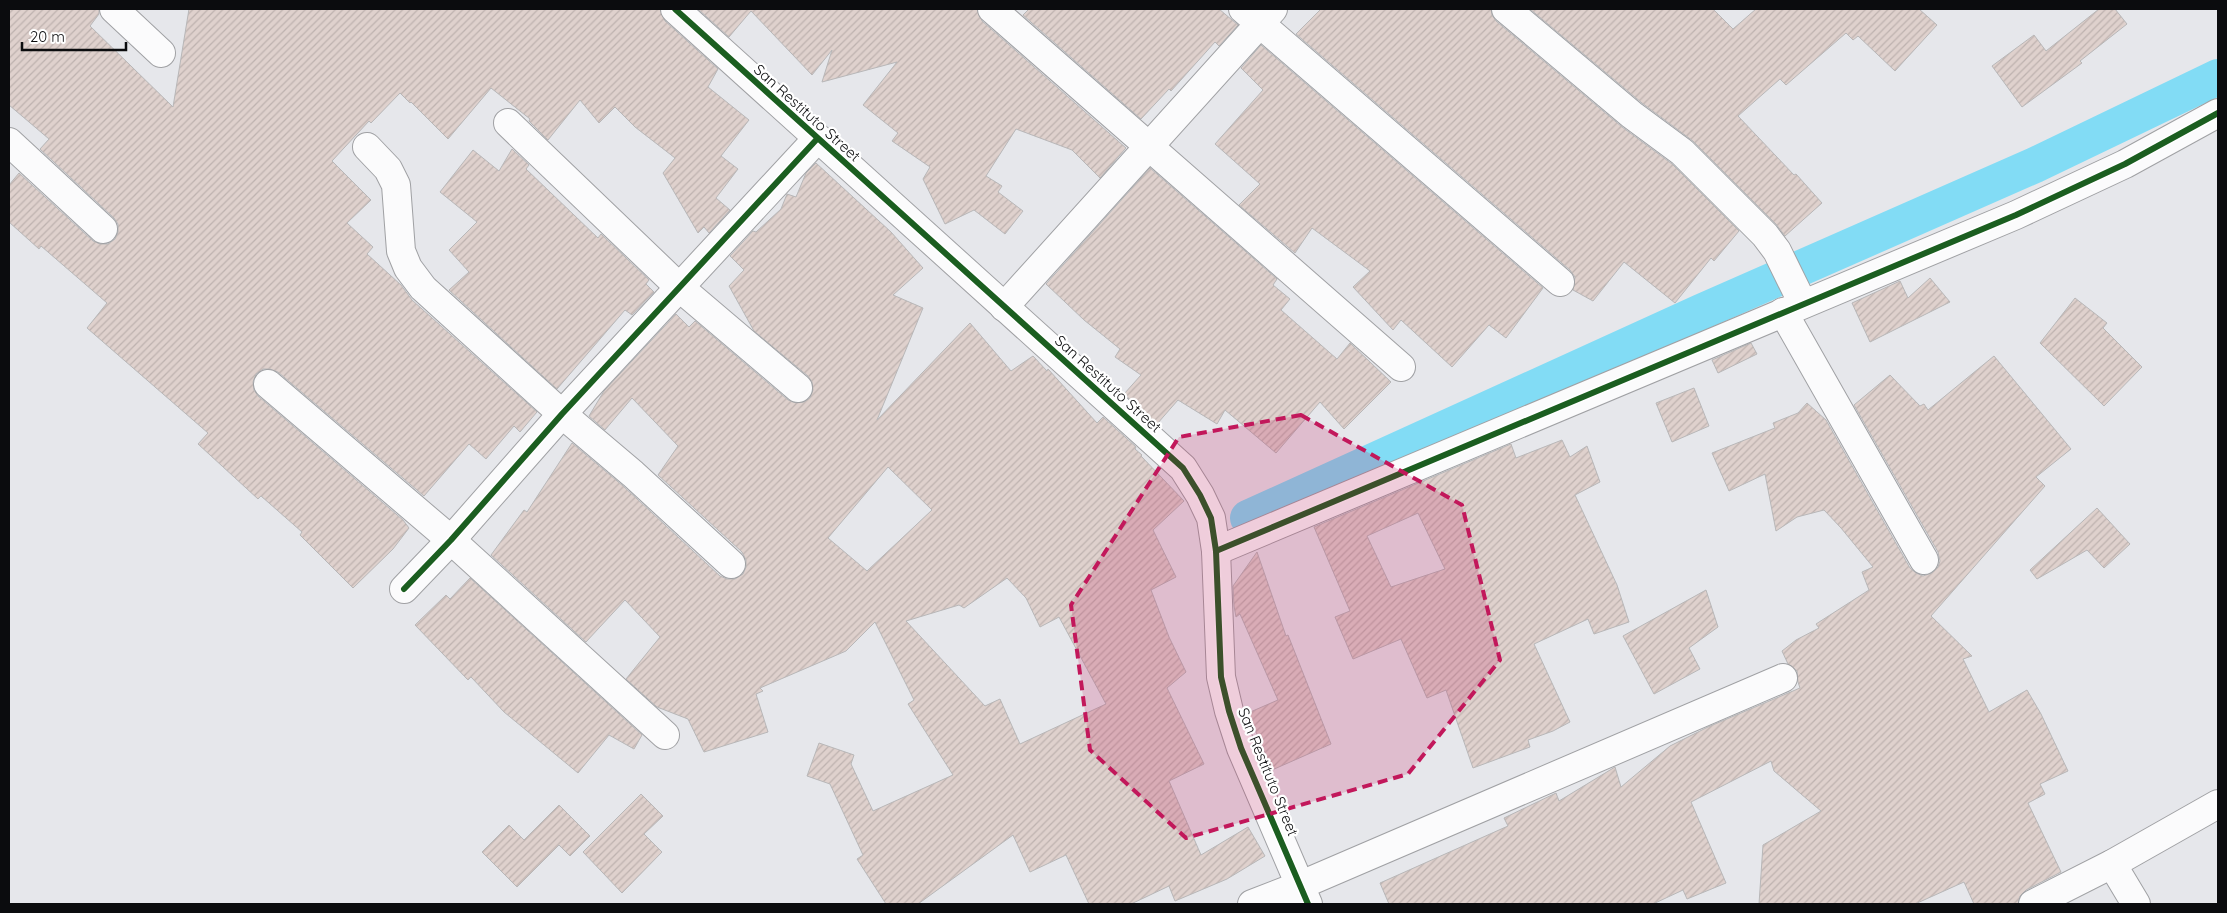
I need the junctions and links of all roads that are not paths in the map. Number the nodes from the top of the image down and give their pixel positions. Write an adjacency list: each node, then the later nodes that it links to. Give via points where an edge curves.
1 (114, 9): 6 (street)
2 (675, 9): 9 (street, San Restituto Street)
3 (992, 9): 11 (street)
4 (1506, 9): 16 (street, via 1632,115 1682,152 1765,235 1783,263)
5 (1258, 14): 11 (street); 14 (street)
6 (161, 53)
7 (2218, 113): 16 (street, via 2124,164 2016,214)
8 (508, 123): 15 (street)
9 (817, 139): 15 (street); 17 (street, San Restituto Street)
10 (9, 142): 13 (street)
11 (1149, 146): 17 (street); 18 (street)
12 (367, 147): 21 (street, via 388,169 396,185 402,251 408,268 423,288)
13 (103, 229)
14 (1560, 282)
15 (679, 287): 20 (street); 21 (street)
16 (1795, 303): 23 (street); 24 (street)
17 (1004, 307): 23 (street, San Restituto Street, via 1183,468 1211,518)
18 (1401, 367)
19 (268, 384): 22 (street)
20 (798, 388)
21 (562, 414): 22 (street); 25 (street)
22 (451, 540): 26 (street); 28 (street)
23 (1216, 551): 31 (street, San Restituto Street, via 1221,677 1229,711 1241,748)
24 (1924, 560)
25 (731, 564)
26 (404, 590)
27 (1783, 678): 31 (street)
28 (665, 735)
29 (2218, 804): 30 (street)
30 (2112, 864): 33 (street); 34 (street)
31 (1305, 895): 32 (street)
32 (1252, 904)
33 (2032, 904)
34 (2136, 904)

